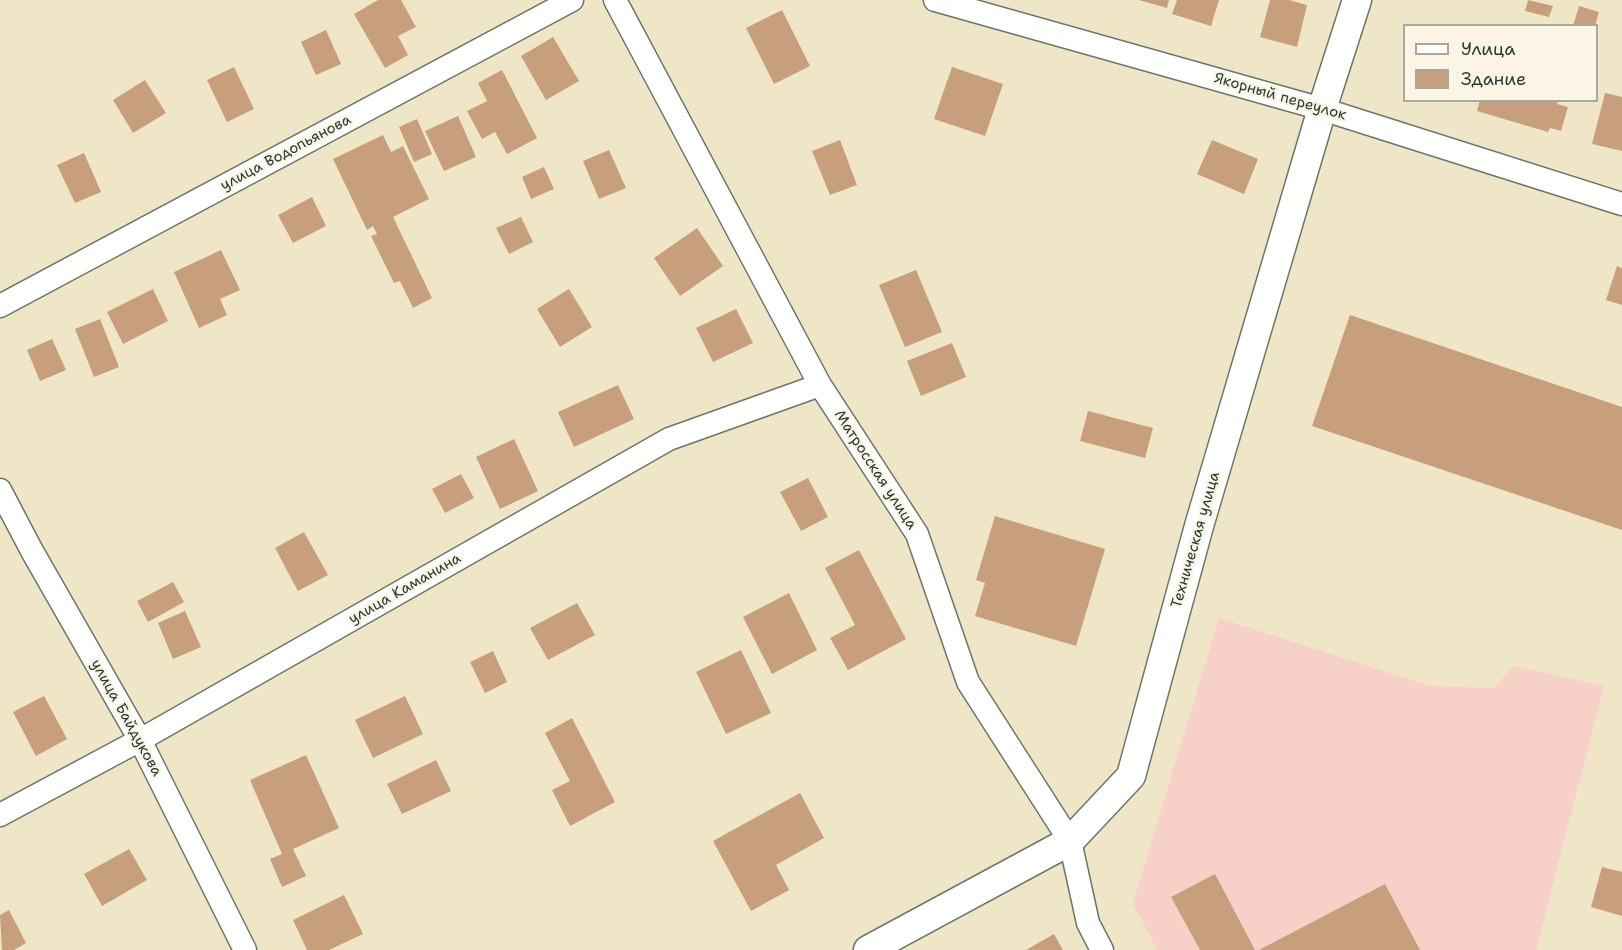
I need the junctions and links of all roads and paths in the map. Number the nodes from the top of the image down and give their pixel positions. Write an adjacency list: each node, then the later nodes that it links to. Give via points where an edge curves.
1 (572, 0): 7 (street, улица Водопьянова)
2 (615, 0): 8 (street, Матросская улица)
3 (934, 0): 5 (street, Якорный переулок)
4 (1357, 0): 5 (street, Техническая улица)
5 (1322, 108): 6 (street, Якорный переулок); 12 (street, Техническая улица, via 1199,526 1131,776)
6 (1622, 204)
7 (0, 306)
8 (820, 385): 10 (street, улица Каманина, via 669,439); 12 (street, Матросская улица, via 916,534 968,682)
9 (0, 490): 10 (street, улица Байдукова)
10 (140, 740): 11 (street, улица Каманина); 13 (street, улица Байдукова)
11 (0, 815)
12 (1070, 841): 14 (street, Техническая улица); 15 (street, Матросская улица, via 1088,923)
13 (245, 950)
14 (868, 950)
15 (1102, 950)

